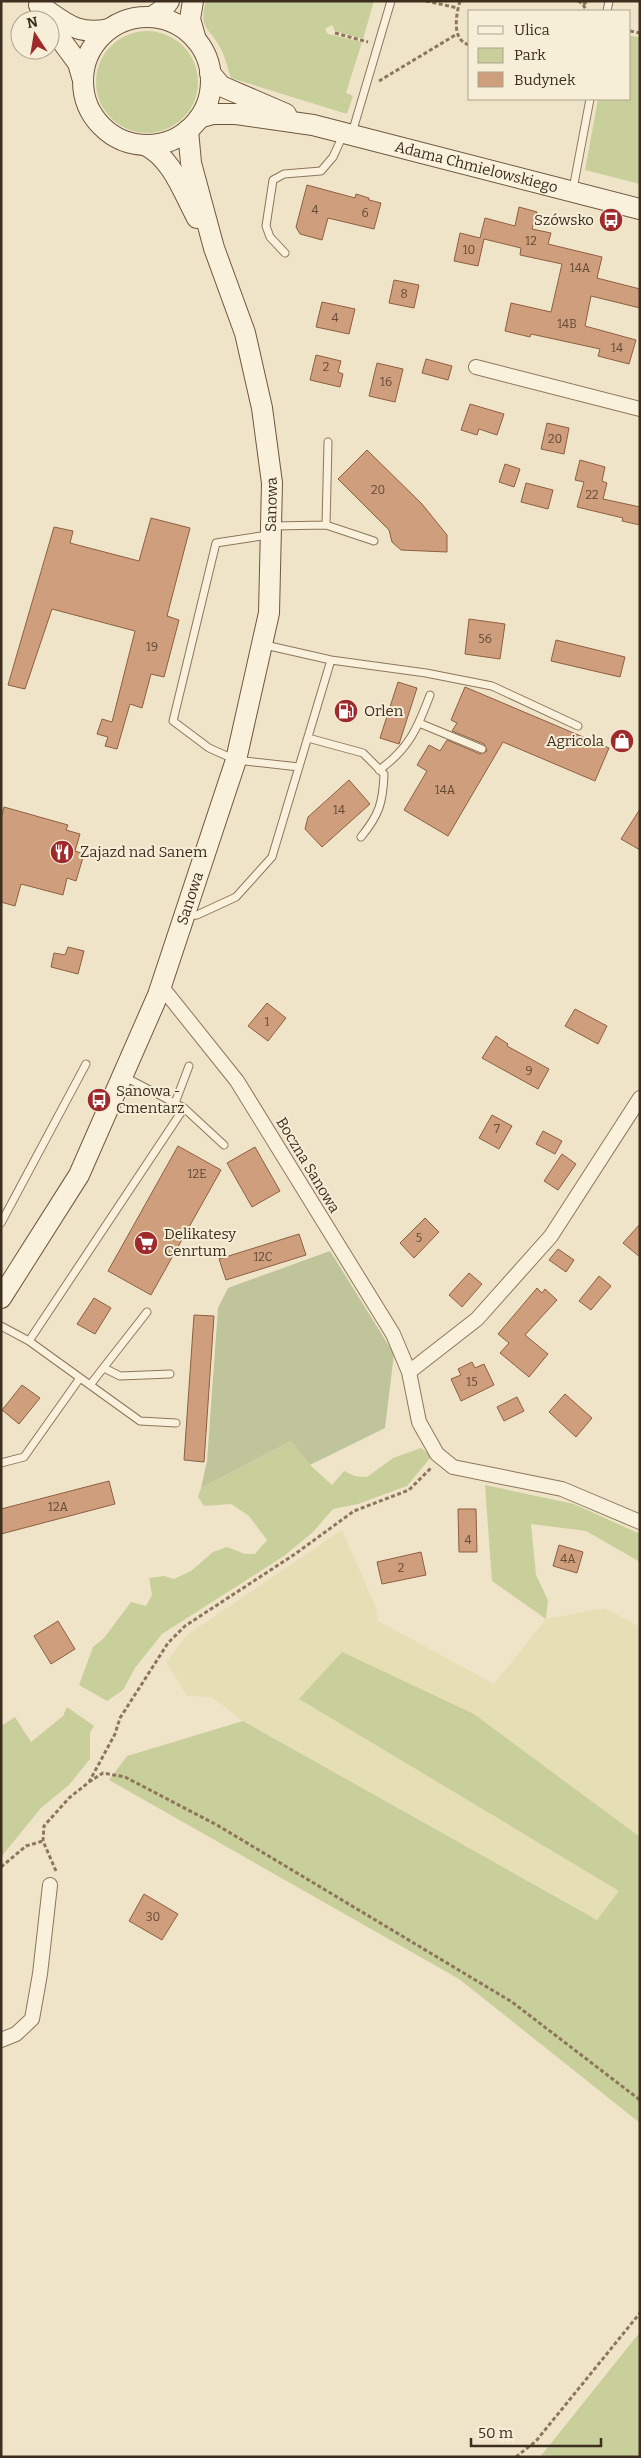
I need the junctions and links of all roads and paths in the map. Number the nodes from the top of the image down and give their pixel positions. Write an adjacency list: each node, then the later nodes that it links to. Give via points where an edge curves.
1 (169, 1): 12 (main road)
2 (193, 1): 17 (main road, via 190,19)
3 (391, 1): 18 (lane)
4 (426, 1): 10 (path)
5 (460, 1): 10 (path)
6 (578, 1): 8 (path)
7 (590, 1): 8 (path)
8 (583, 4): 11 (path)
9 (42, 7): 13 (main road, via 76,28 91,33)
10 (458, 8): 15 (path)
11 (586, 10)
12 (152, 17): 13 (main road, via 125,20); 17 (main road, via 176,24)
13 (109, 29): 21 (main road, via 90,51)
14 (335, 33): 18 (path)
15 (457, 34): 19 (path); 22 (path)
16 (60, 39): 21 (main road, via 78,64)
17 (196, 40): 20 (main road)
18 (378, 44): 22 (lane)
19 (468, 44)
20 (210, 73): 24 (main road, via 208,98); 25 (main road, Adama Chmielowskiego, via 221,86)
21 (82, 77): 27 (main road, via 84,96 104,129 121,140)
22 (367, 86): 26 (lane)
23 (590, 100): 28 (lane)
24 (193, 124): 25 (main road, Adama Chmielowskiego, via 213,114 236,114); 27 (main road, via 169,141); 30 (main road, via 191,163)
25 (313, 125): 26 (main road, Adama Chmielowskiego)
26 (348, 133): 28 (main road, Adama Chmielowskiego); 31 (lane, via 321,171 284,174 273,180 266,226 270,237)
27 (145, 145): 30 (main road, via 158,152 172,172)
28 (573, 192): 29 (main road, Adama Chmielowskiego)
29 (640, 209)
30 (214, 248): 36 (main road, Sanowa, via 245,333 256,376 272,484)
31 (286, 253)
32 (476, 367): 33 (street)
33 (639, 406)
34 (328, 442): 35 (lane)
35 (326, 525): 36 (lane); 37 (lane)
36 (271, 530): 38 (main road, Sanowa, via 269,613); 45 (lane, via 216,543 173,721 209,748)
37 (374, 541)
38 (262, 645): 39 (lane); 45 (main road, Sanowa)
39 (331, 660): 42 (lane, via 492,686); 43 (lane)
40 (430, 694): 41 (lane)
41 (419, 723): 44 (lane); 47 (lane, via 396,758)
42 (578, 726)
43 (308, 738): 46 (lane); 47 (lane, via 363,753)
44 (482, 749)
45 (236, 760): 46 (lane); 49 (main road, Sanowa)
46 (299, 767): 49 (lane, via 272,857 236,897 197,915)
47 (380, 770): 48 (lane, via 384,774 384,798 375,820)
48 (361, 837)
49 (184, 917): 50 (main road, Sanowa)
50 (161, 986): 53 (main road, Sanowa); 64 (street, Boczna Sanowa, via 237,1081 393,1334)
51 (86, 1064): 58 (lane)
52 (190, 1066): 55 (lane)
53 (122, 1076): 55 (lane); 59 (main road, Sanowa, via 79,1175)
54 (640, 1098): 64 (street, via 551,1236 477,1319)
55 (175, 1103): 56 (lane)
56 (184, 1108): 57 (lane); 62 (lane)
57 (224, 1145)
58 (1, 1223)
59 (1, 1298)
60 (147, 1312): 63 (lane)
61 (1, 1326): 62 (lane)
62 (29, 1341): 66 (lane)
63 (104, 1368): 65 (lane, via 120,1376); 67 (lane)
64 (409, 1372): 69 (street, Boczna Sanowa, via 419,1422)
65 (170, 1374)
66 (80, 1378): 67 (lane); 70 (lane, via 24,1457)
67 (90, 1385): 68 (lane, via 140,1421)
68 (176, 1423)
69 (437, 1454): 71 (street, Boczna Sanowa, via 452,1467 562,1489); 72 (path, via 433,1466 409,1490 354,1511 185,1626 161,1653 120,1718)
70 (1, 1463)
71 (640, 1522)
72 (89, 1782): 73 (path, via 44,1826); 77 (path, via 103,1773 125,1777 217,1825 512,2002)
73 (43, 1841): 74 (path, via 26,1846); 75 (path, via 56,1870)
74 (1, 1867)
75 (50, 1885): 76 (street, via 32,2019 16,2034)
76 (1, 2040)
77 (640, 2100)
78 (640, 2313): 79 (path, via 536,2441)
79 (516, 2457)

